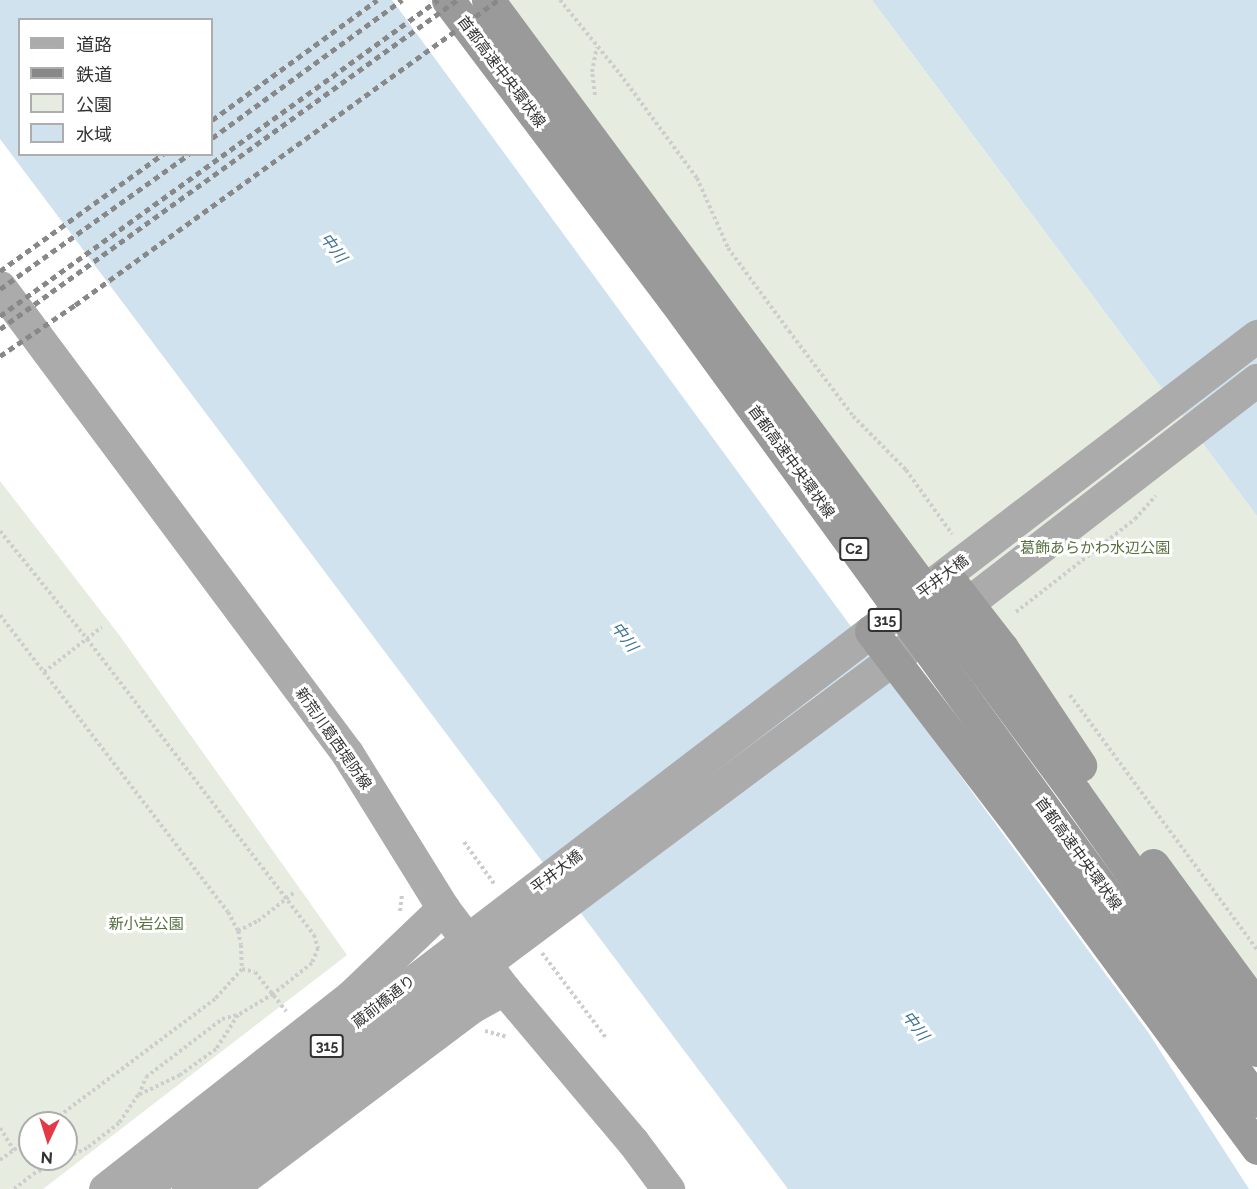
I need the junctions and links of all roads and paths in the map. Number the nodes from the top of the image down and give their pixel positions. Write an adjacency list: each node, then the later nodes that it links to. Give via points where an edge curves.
1 (448, 0): 32 (highway, 首都高速中央環状線 / C2, via 675,301)
2 (488, 0): 30 (highway, 首都高速中央環状線 / C2, via 1075,793)
3 (560, 0): 7 (path, via 697,178 728,248 789,331 853,416)
4 (0, 286): 20 (main road, 新荒川葛西堤防線, via 347,753)
5 (1257, 336): 9 (main road, 平井大橋 / 315)
6 (1257, 380): 10 (main road, 平井大橋 / 315)
7 (906, 470)
8 (0, 531): 14 (path)
9 (946, 576): 10 (highway); 13 (main road, 平井大橋 / 315)
10 (968, 603): 15 (main road, 平井大橋 / 315); 27 (highway, via 1093,783)
11 (0, 615): 16 (path)
12 (102, 627): 14 (path)
13 (871, 631): 15 (highway); 21 (main road, 平井大橋 / 315)
14 (87, 639): 16 (path); 19 (path)
15 (892, 658): 21 (main road, 平井大橋 / 315); 36 (highway)
16 (44, 672): 22 (path, via 228,912)
17 (1068, 693): 23 (path)
18 (296, 891): 19 (path)
19 (287, 899): 22 (path); 26 (path, via 314,935 318,948 312,963)
20 (443, 908): 25 (main road, 新荒川葛西堤防線); 42 (main road, via 350,997)
21 (523, 917): 43 (main road, 蔵前橋通り / 315); 44 (main road, 蔵前橋通り / 315)
22 (238, 931): 24 (path)
23 (1257, 950)
24 (242, 969): 26 (path, via 255,972); 33 (path, via 215,999)
25 (504, 989): 45 (main road, via 473,1006); 46 (main road, 新荒川葛西堤防線)
26 (273, 994): 28 (path); 29 (path)
27 (1257, 1007)
28 (238, 1015): 31 (path, via 216,1049 180,1075); 31 (path, via 222,1019 146,1077)
29 (290, 1017)
30 (1257, 1050)
31 (138, 1095): 38 (path, via 119,1123)
32 (1257, 1101)
33 (66, 1111)
34 (0, 1128): 37 (path)
35 (18, 1147): 37 (path)
36 (1257, 1148)
37 (14, 1150): 39 (path)
38 (78, 1152)
39 (0, 1160)
40 (39, 1171): 41 (path)
41 (14, 1189)
42 (105, 1189)
43 (142, 1189)
44 (188, 1189)
45 (229, 1189)
46 (668, 1189)

